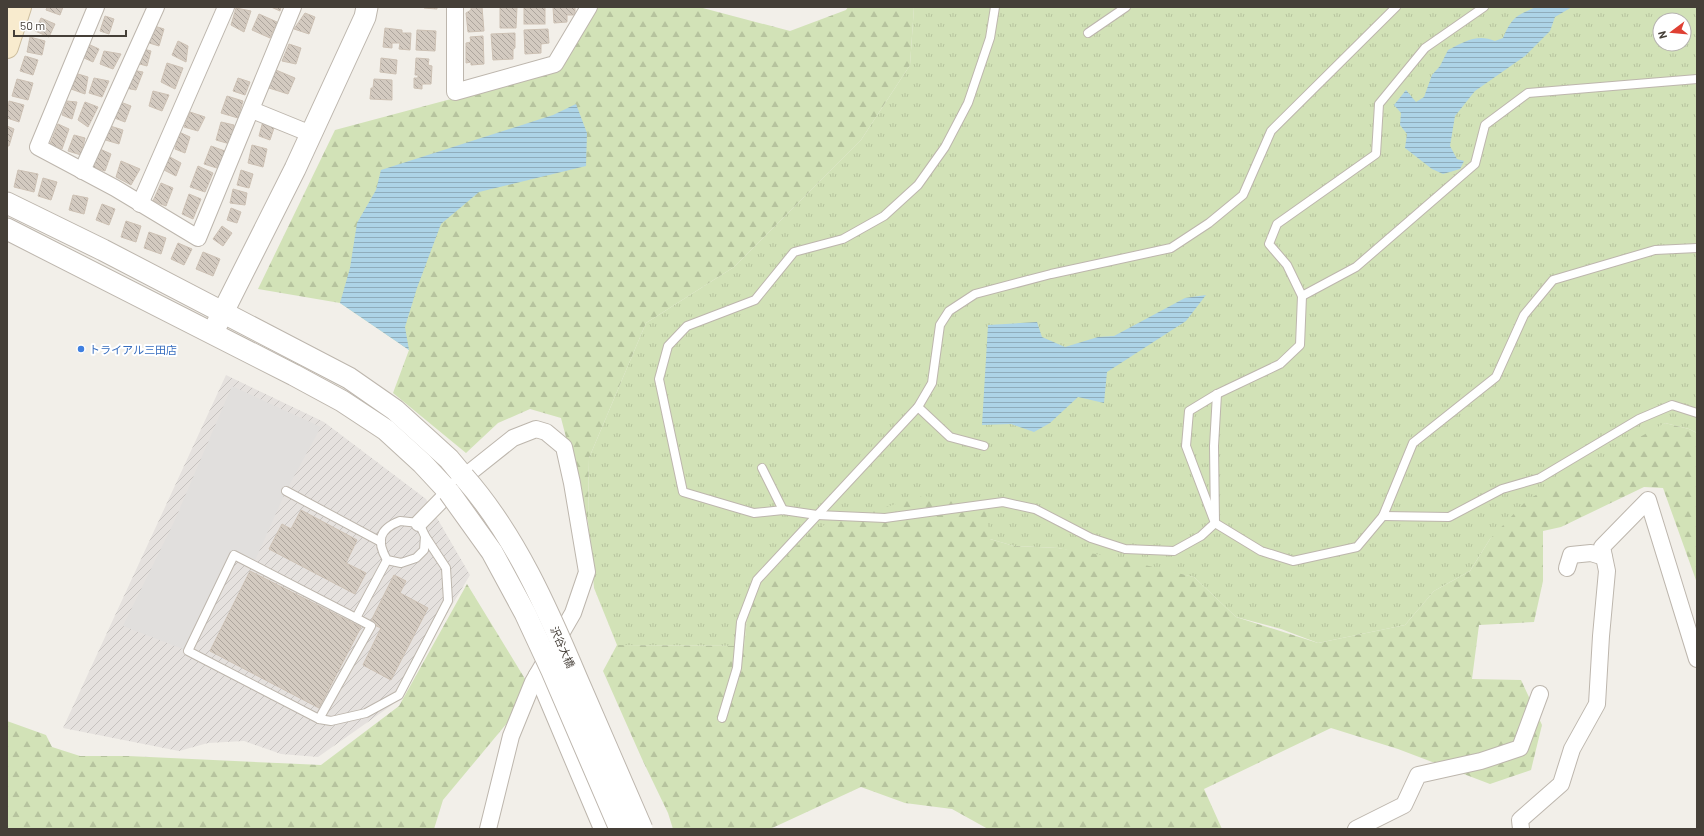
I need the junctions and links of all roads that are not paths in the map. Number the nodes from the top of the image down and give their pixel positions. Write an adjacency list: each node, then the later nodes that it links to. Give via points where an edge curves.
1 (20, 7): 14 (main road)
2 (96, 7): 18 (street, via 38,147)
3 (156, 7): 18 (street)
4 (226, 7): 20 (street)
5 (293, 7): 16 (street)
6 (367, 7): 17 (street, via 365,17)
7 (455, 7): 8 (street, via 455,92 555,64)
8 (589, 7)
9 (996, 7): 34 (lane, via 990,38 968,103 945,147 918,185 884,216 843,239 794,252 755,300 687,326 668,346 659,379 683,492 754,513)
10 (1126, 7): 13 (lane)
11 (1396, 7): 27 (lane, via 1271,131 1243,195 1208,223 1171,248 1051,274 975,294 949,311 940,325 932,382)
12 (1484, 7): 23 (lane, via 1425,48 1379,104 1376,154 1277,224 1269,244 1287,265)
13 (1088, 33)
14 (7, 47)
15 (1697, 80): 23 (lane, via 1528,93 1485,125 1475,164 1464,174 1356,266)
16 (252, 110): 17 (street); 20 (street, via 198,238)
17 (311, 134): 24 (street)
18 (82, 171): 20 (street)
19 (7, 203): 24 (street, 沢谷大橋)
20 (140, 204)
21 (7, 229): 25 (street, 沢谷大橋)
22 (1697, 248): 36 (lane, via 1655,250 1553,280 1524,315 1496,377 1413,443)
23 (1302, 296): 26 (lane, via 1300,345 1280,364)
24 (223, 312): 25 (street); 31 (street, 沢谷大橋, via 349,378 395,410)
25 (212, 333): 33 (street, 沢谷大橋, via 342,401 380,426 422,463)
26 (1216, 394): 37 (lane); 37 (lane, via 1189,411 1186,446)
27 (918, 407): 29 (lane, via 950,436); 35 (lane)
28 (1697, 413): 36 (lane, via 1672,405 1639,419 1540,478 1502,489 1449,517)
29 (984, 446)
30 (762, 468): 34 (lane)
31 (464, 476): 33 (street); 45 (street, via 513,438 536,429 546,432 564,447 586,572 573,613); 52 (street, 沢谷大橋, bridge, via 478,492 518,552 564,649)
32 (286, 491): 39 (lane)
33 (449, 492): 38 (street); 51 (street, 沢谷大橋, bridge, via 492,552 525,613)
34 (783, 510): 35 (lane)
35 (817, 515): 37 (lane, via 885,518 1003,502 1035,509 1091,538 1125,549 1167,550 1174,550 1201,536); 47 (lane, via 757,580 741,622 737,668)
36 (1383, 516): 37 (lane, via 1357,547 1293,561 1261,551)
37 (1215, 523)
38 (422, 529): 39 (lane, via 400,521 390,524 382,535); 41 (lane, via 424,550 416,558 401,563); 48 (lane, via 446,568 448,601 398,695 366,713 331,721)
39 (381, 542): 41 (lane, via 381,549)
40 (1604, 557): 42 (street, via 1591,553 1571,555); 44 (street, via 1602,547 1648,500); 54 (street, via 1607,571 1597,704 1572,749 1561,784 1520,820)
41 (387, 560): 43 (lane)
42 (1567, 568)
43 (356, 618): 48 (lane, via 371,626); 48 (lane, via 234,555 188,651)
44 (1697, 659)
45 (537, 675): 49 (street, via 511,736); 50 (street)
46 (1540, 694): 53 (street, via 1520,748 1481,761 1418,775 1404,805)
47 (722, 718)
48 (319, 719)
49 (488, 829)
50 (602, 829)
51 (620, 829)
52 (642, 829)
53 (1356, 829)
54 (1521, 829)

